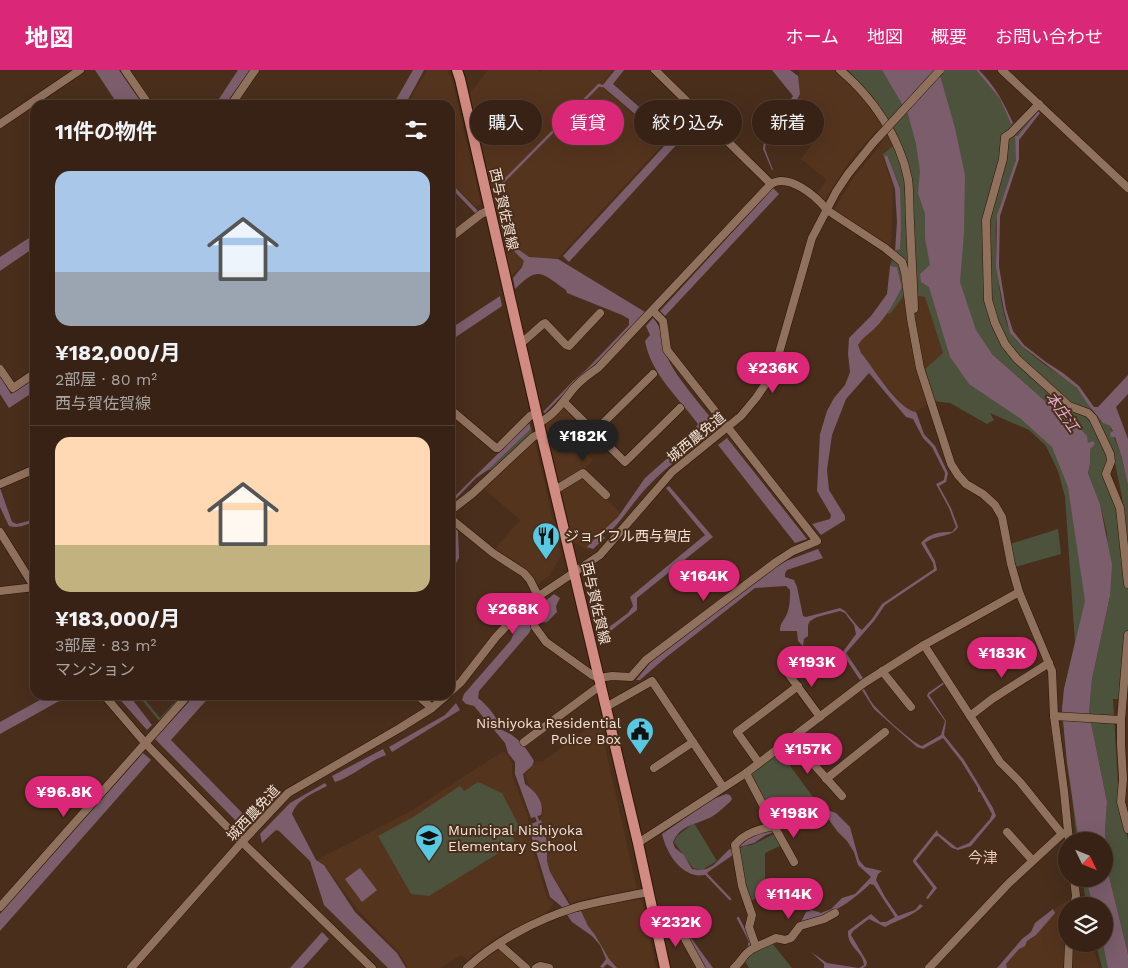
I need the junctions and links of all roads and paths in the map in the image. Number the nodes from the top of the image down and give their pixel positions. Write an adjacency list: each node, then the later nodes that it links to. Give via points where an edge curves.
1 (80, 70): 9 (street)
2 (125, 70): 10 (street)
3 (255, 70): 11 (street)
4 (457, 70): 17 (main road, 西与賀佐賀線)
5 (656, 70): 15 (street)
6 (840, 70): 22 (street, via 872,104 891,132 908,179)
7 (940, 70): 18 (street, 城西農免道, bridge, via 873,143 848,174)
8 (1002, 70): 13 (street)
9 (36, 100)
10 (146, 100)
11 (234, 100)
12 (30, 104): 14 (street)
13 (1038, 104): 16 (street); 42 (street, via 1005,137 1003,160 986,220 988,300 1005,344 1017,359 1069,406 1093,418 1110,454 1106,474 1120,508)
14 (0, 124)
15 (771, 184): 18 (street, via 776,181 793,183); 20 (street)
16 (1128, 188)
17 (490, 210): 19 (street); 23 (main road, 西与賀佐賀線)
18 (827, 210): 22 (street, via 902,262); 31 (street, 城西農免道, via 812,238 777,360 756,398)
19 (455, 234)
20 (653, 311): 27 (street, via 573,389); 31 (street, via 662,320 667,350)
21 (600, 313): 23 (street, via 569,346 545,324)
22 (913, 326): 45 (street, via 920,368 951,464 962,480 995,505 1002,517 1010,564)
23 (520, 343): 30 (main road, 西与賀佐賀線)
24 (0, 369): 26 (street, via 13,388)
25 (653, 374): 32 (street)
26 (30, 376)
27 (564, 402): 30 (street); 32 (street)
28 (680, 408): 32 (street, via 625,462)
29 (455, 413): 30 (street, via 496,448 530,416)
30 (539, 423): 35 (main road, 西与賀佐賀線); 37 (street, via 533,437)
31 (727, 428): 40 (street, 城西農免道, via 672,472 600,555); 53 (street, via 816,541 776,562 646,660 630,677 612,676)
32 (594, 432)
33 (30, 471): 34 (street)
34 (0, 484)
35 (555, 490): 36 (street, via 583,473); 40 (main road, 西与賀佐賀線)
36 (606, 495)
37 (455, 507)
38 (455, 522): 46 (street, via 524,574)
39 (0, 532): 41 (street)
40 (575, 573): 46 (street, 城西農免道); 53 (main road, 西与賀佐賀線)
41 (30, 575)
42 (1128, 584)
43 (30, 588): 44 (street)
44 (0, 591)
45 (1019, 592): 49 (street); 50 (street)
46 (538, 596): 47 (street, 城西農免道)
47 (527, 604): 53 (street, via 535,627 546,642); 55 (street, 城西農免道)
48 (1128, 635): 66 (street)
49 (924, 645): 51 (street); 63 (street)
50 (1049, 663): 63 (street); 64 (street, via 1054,681)
51 (882, 671): 60 (street); 65 (street)
52 (787, 672): 54 (street)
53 (600, 681): 62 (main road, 西与賀佐賀線); 69 (street)
54 (798, 686): 65 (street); 73 (street, via 737,732)
55 (455, 687)
56 (108, 700): 72 (street)
57 (184, 700): 72 (street)
58 (423, 700): 61 (street)
59 (441, 700): 61 (street, 城西農免道)
60 (911, 707)
61 (432, 708): 86 (street, 城西農免道, via 288,793)
62 (606, 708): 70 (street, via 652,682); 87 (main road, 西与賀佐賀線)
63 (970, 716): 83 (street, via 1000,762)
64 (1055, 716): 66 (street); 84 (street, via 1064,791)
65 (820, 717): 68 (street)
66 (1120, 720): 71 (street)
67 (884, 732): 76 (street)
68 (790, 739): 73 (street); 76 (street)
69 (524, 742)
70 (692, 742): 74 (street); 77 (street)
71 (1124, 743): 79 (street, via 1121,802)
72 (146, 744): 86 (street); 91 (street)
73 (759, 763): 75 (street)
74 (654, 768)
75 (746, 772): 77 (street); 80 (street)
76 (826, 779): 78 (street)
77 (723, 787): 87 (street)
78 (842, 796)
79 (1126, 813): 81 (street)
80 (774, 826): 89 (street); 95 (street, via 748,834 735,845 742,886 752,915 749,927)
81 (1128, 830)
82 (1007, 832): 88 (street)
83 (1064, 832)
84 (1065, 832)
85 (1058, 839): 88 (street)
86 (242, 842): 97 (street, 城西農免道); 98 (street)
87 (638, 843): 90 (main road, 西与賀佐賀線)
88 (1032, 860): 106 (street)
89 (794, 862)
90 (649, 892): 93 (main road, 西与賀佐賀線); 94 (street, via 574,908 522,930)
91 (0, 907)
92 (835, 914): 95 (street, via 800,926 791,938 776,938)
93 (655, 920): 103 (main road, 西与賀佐賀線); 104 (street, via 669,915)
94 (499, 944): 99 (street); 100 (street)
95 (756, 947): 105 (street, via 746,952)
96 (1069, 952): 107 (street)
97 (131, 968)
98 (372, 968)
99 (467, 968)
100 (526, 968)
101 (536, 968): 102 (street)
102 (549, 968)
103 (665, 968)
104 (701, 968)
105 (734, 968)
106 (928, 968)
107 (1068, 968)

